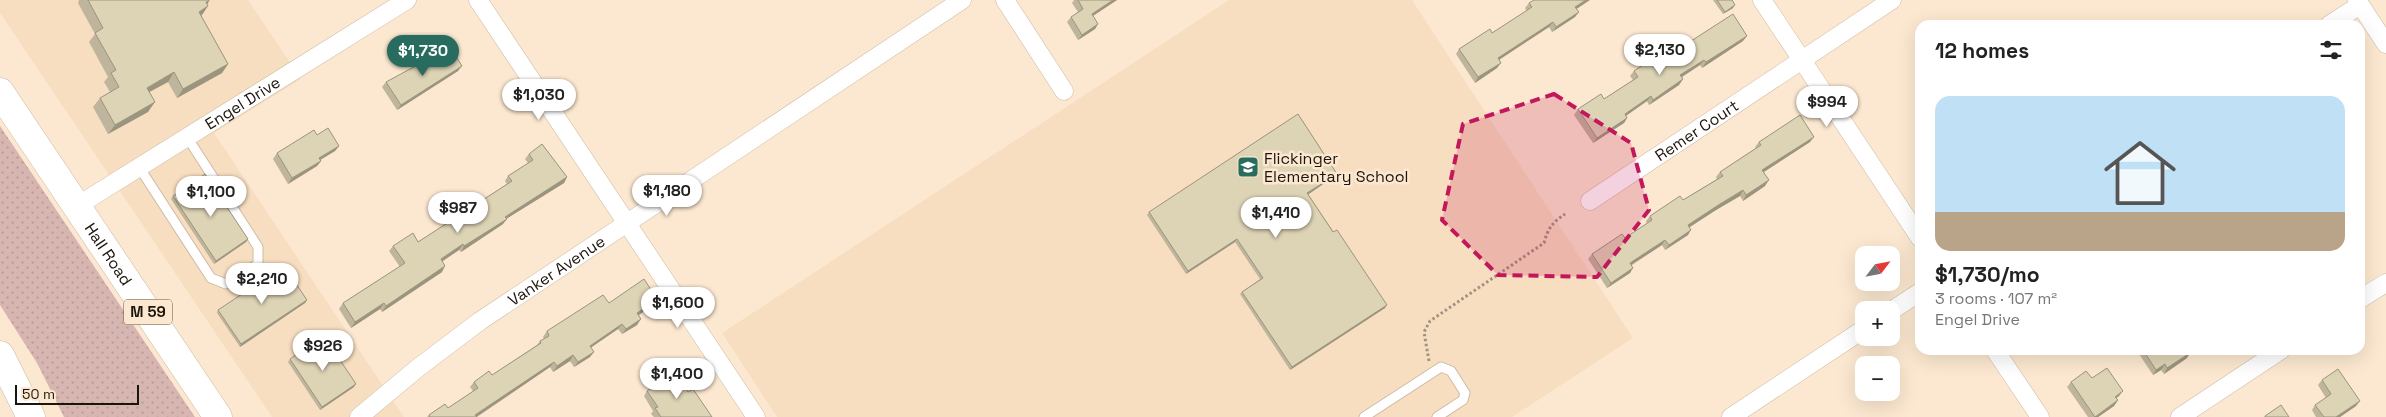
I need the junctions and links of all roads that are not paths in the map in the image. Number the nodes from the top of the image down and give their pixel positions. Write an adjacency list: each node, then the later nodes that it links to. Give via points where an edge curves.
1 (408, 0): 13 (street, Engel Drive)
2 (478, 0): 17 (street)
3 (962, 0): 17 (street, Vanker Avenue)
4 (1005, 0): 11 (street)
5 (1762, 0): 10 (street)
6 (1892, 0): 10 (street, Remer Court)
7 (2358, 2): 8 (street); 9 (street)
8 (2335, 20)
9 (2386, 44)
10 (1802, 61): 15 (street, Remer Court); 18 (street)
11 (1064, 91)
12 (0, 92): 16 (highway, Hall Road / M 59)
13 (187, 137): 14 (street, Engel Drive); 14 (lane, via 258,247 258,264 232,282 226,284 210,278)
14 (139, 168): 16 (street, Engel Drive)
15 (1590, 201)
16 (77, 206): 28 (highway, Hall Road / M 59)
17 (627, 224): 29 (street, Vanker Avenue, via 480,321); 30 (street)
18 (1915, 230)
19 (2386, 283): 21 (street)
20 (1915, 295): 22 (street)
21 (2365, 296)
22 (1900, 305)
23 (1855, 335): 33 (street)
24 (0, 355): 27 (highway)
25 (1998, 355): 34 (street)
26 (2273, 355): 35 (street)
27 (31, 417)
28 (218, 417)
29 (359, 417)
30 (756, 417)
31 (1364, 417): 32 (lane, via 1441,367 1451,371 1465,392 1463,400)
32 (1437, 417)
33 (1731, 417)
34 (2040, 417)
35 (2180, 417)

